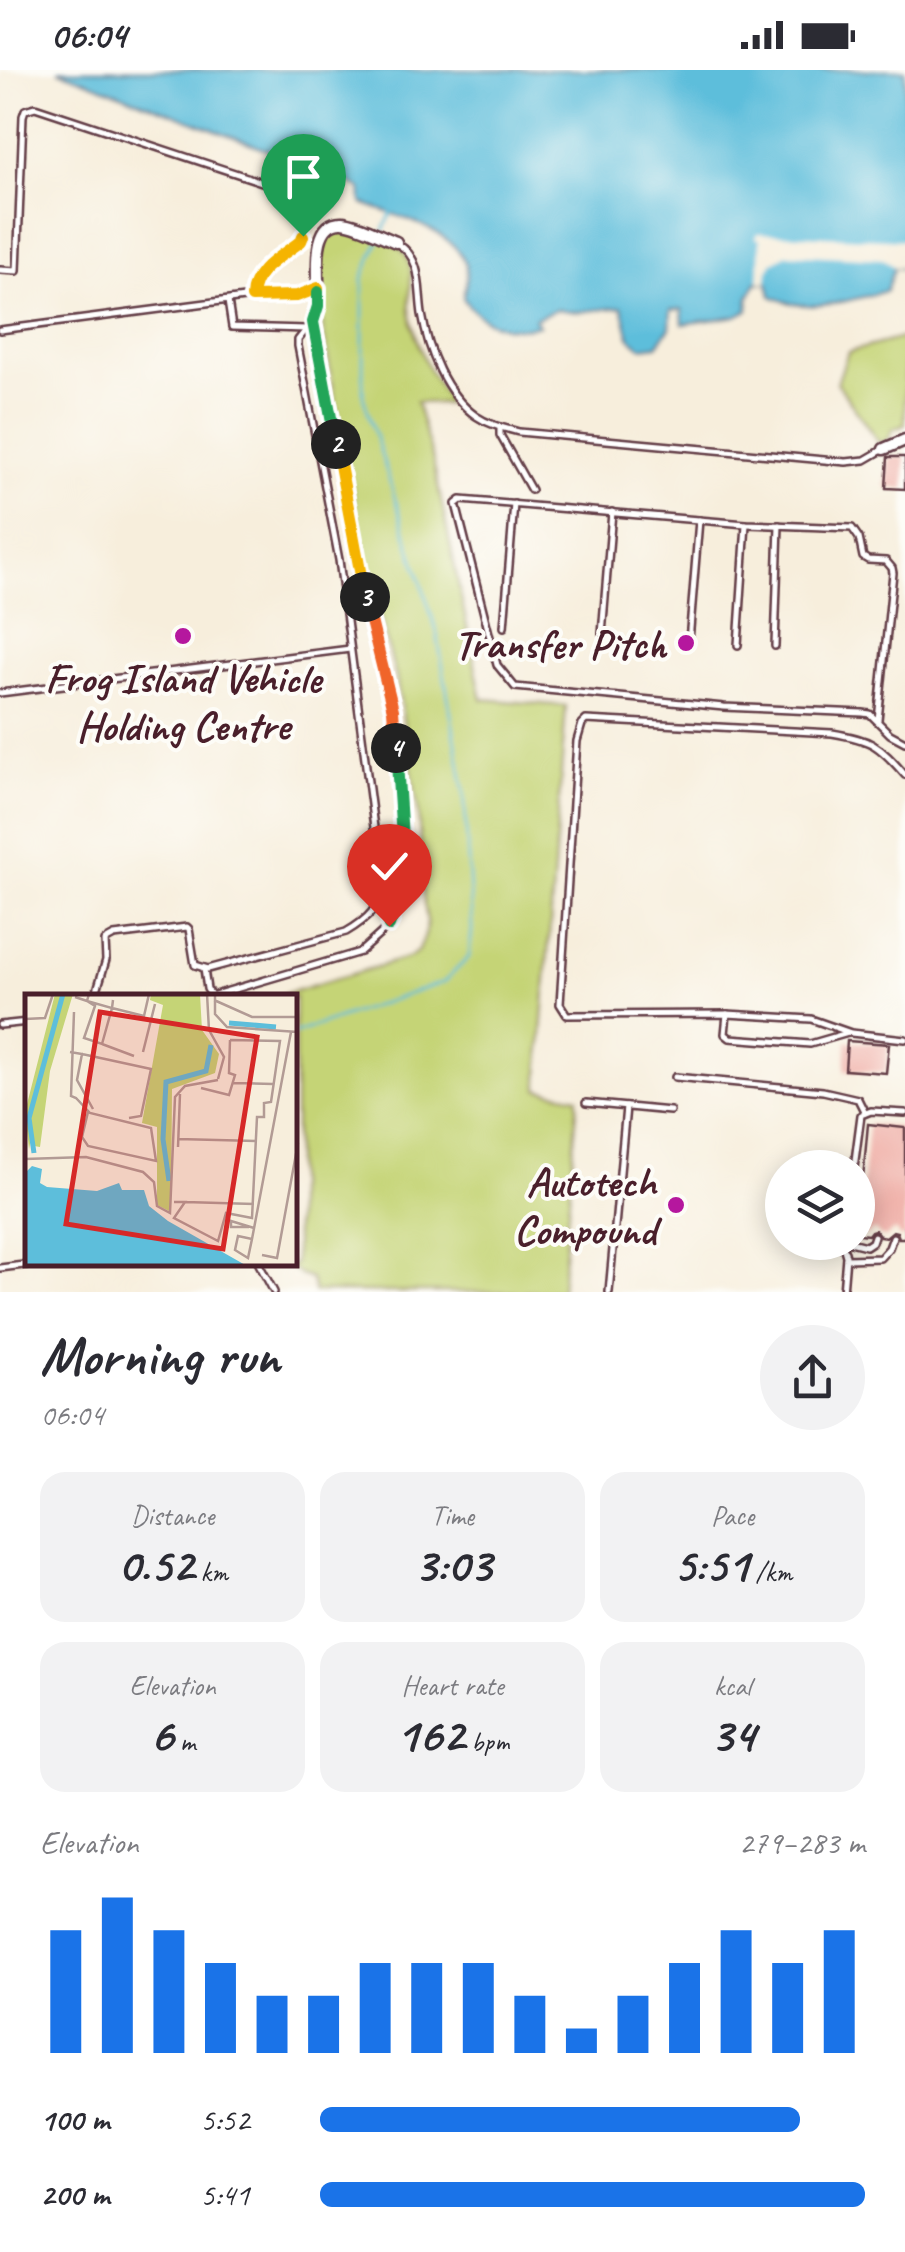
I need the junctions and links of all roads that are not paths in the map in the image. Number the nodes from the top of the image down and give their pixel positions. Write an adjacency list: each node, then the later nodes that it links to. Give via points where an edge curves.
1 (396, 242): 3 (street, via 338,222 329,226 318,258); 8 (lane, via 417,269 437,364 473,414)
2 (0, 270): 4 (lane, via 17,271 23,116 35,107 304,198 301,241 262,270)
3 (318, 288): 4 (lane, via 297,296); 6 (street)
4 (252, 297): 5 (lane)
5 (228, 301): 6 (lane, via 232,327); 7 (lane)
6 (310, 325): 22 (lane, via 298,346); 30 (lane, via 393,710 405,883 389,926 360,952)
7 (0, 330)
8 (500, 427): 10 (lane, via 846,462); 11 (lane)
9 (905, 440): 10 (street)
10 (884, 449)
11 (531, 490)
12 (514, 504): 13 (lane); 17 (lane); 24 (lane, via 456,504 497,665 515,687 862,713)
13 (612, 512): 14 (lane); 18 (lane)
14 (700, 520): 15 (lane); 19 (lane)
15 (746, 524): 16 (lane); 20 (lane)
16 (779, 525): 21 (lane); 24 (lane, via 852,528 863,557 892,568)
17 (504, 627)
18 (602, 634)
19 (688, 641)
20 (738, 644)
21 (776, 646)
22 (350, 649): 23 (lane); 27 (lane, via 382,880 378,904 346,932)
23 (0, 693)
24 (878, 720): 25 (lane)
25 (905, 742)
26 (905, 775): 31 (lane, via 865,739 832,733 582,724 560,1004 567,1016)
27 (204, 969): 28 (lane, via 195,965 187,927 114,936 105,941); 29 (lane)
28 (96, 994)
29 (209, 994)
30 (216, 994)
31 (727, 1014): 34 (lane, via 811,1019); 34 (lane, via 730,1038 810,1044)
32 (25, 1022): 33 (lane)
33 (0, 1025)
34 (850, 1033): 35 (lane)
35 (905, 1040)
36 (675, 1076): 40 (lane, via 823,1091 858,1100)
37 (586, 1103): 38 (lane)
38 (626, 1107): 39 (lane); 50 (lane)
39 (670, 1111)
40 (864, 1113): 41 (lane); 42 (lane)
41 (905, 1114)
42 (856, 1150)
43 (894, 1237): 44 (lane)
44 (875, 1258)
45 (846, 1260): 51 (lane)
46 (25, 1265): 48 (lane)
47 (262, 1267): 49 (lane)
48 (0, 1268)
49 (274, 1292)
50 (609, 1292)
51 (844, 1292)

